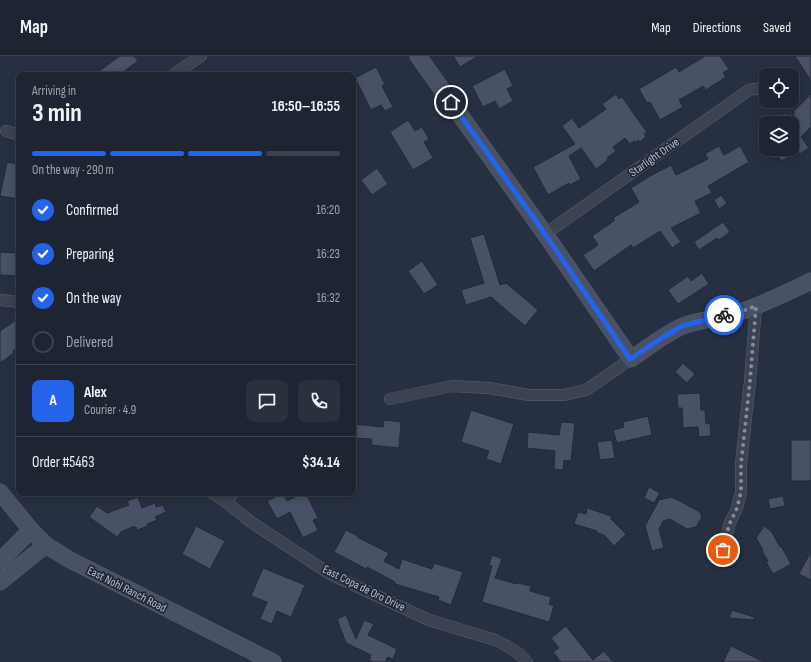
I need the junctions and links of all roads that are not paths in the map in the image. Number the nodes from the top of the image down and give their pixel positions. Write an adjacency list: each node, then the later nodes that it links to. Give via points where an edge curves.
1 (201, 56): 3 (street)
2 (418, 56): 7 (street)
3 (177, 72)
4 (759, 88): 7 (street, Starlight Drive, via 749,90)
5 (6, 131): 6 (street)
6 (16, 133)
7 (545, 234): 12 (street)
8 (811, 281): 11 (street)
9 (0, 300): 10 (street)
10 (16, 302)
11 (756, 306): 12 (street, via 682,326); 20 (street, via 741,464 741,492 729,525)
12 (630, 359): 13 (street, via 586,390 564,395 529,395 489,388 452,386)
13 (390, 399)
14 (0, 492): 18 (street, East Nohl Ranch Road)
15 (217, 496): 17 (street, East Copa de Oro Drive)
16 (231, 496): 17 (street)
17 (226, 502): 24 (street, East Copa de Oro Drive, via 251,522 330,574 429,620 495,640 518,653)
18 (31, 530): 19 (street, East Nohl Ranch Road); 21 (street)
19 (46, 545): 22 (street); 23 (street, East Nohl Ranch Road, via 70,560)
20 (723, 552)
21 (0, 561)
22 (0, 582)
23 (273, 662)
24 (527, 662)

